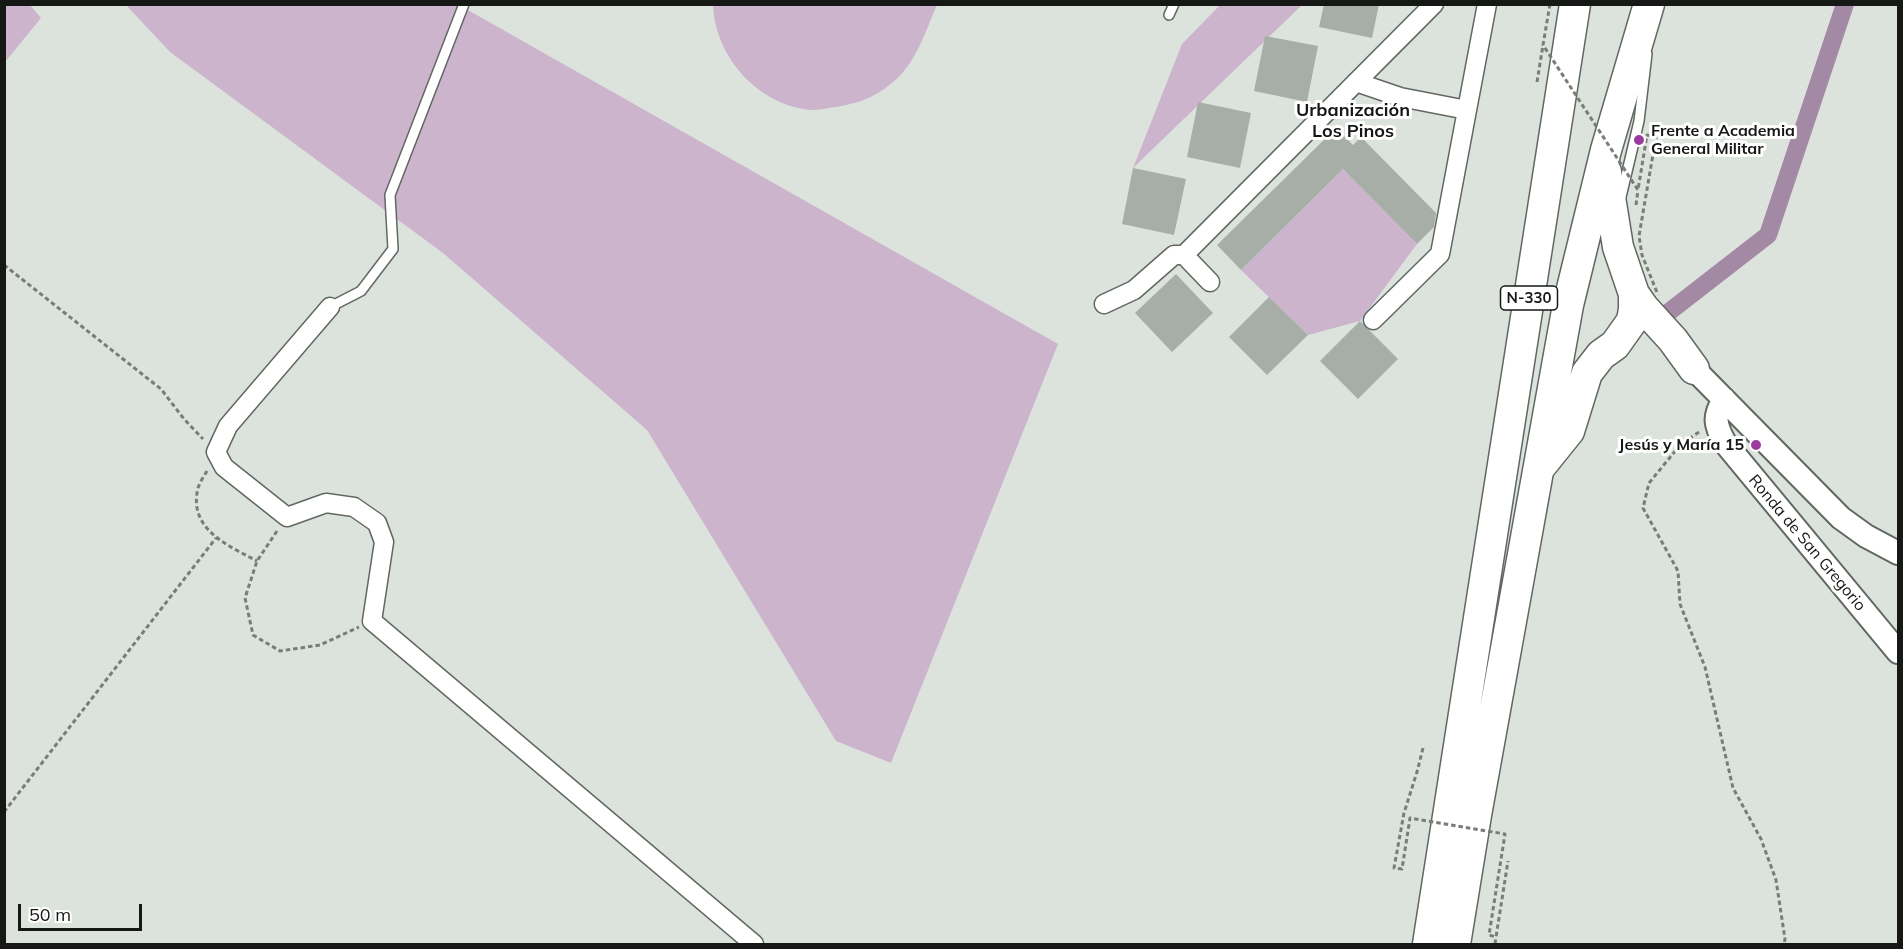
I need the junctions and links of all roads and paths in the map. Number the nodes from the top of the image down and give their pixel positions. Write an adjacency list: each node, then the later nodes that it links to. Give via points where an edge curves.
1 (464, 4): 20 (lane, via 390,195 393,249 361,291)
2 (1174, 4): 8 (lane)
3 (1434, 4): 10 (street)
4 (1487, 4): 12 (street)
5 (1550, 4): 9 (path, bridge)
6 (1575, 4): 32 (highway, N-330)
7 (1648, 7): 13 (highway, N-330); 14 (lane, via 1644,86)
8 (1169, 15)
9 (1543, 45): 11 (path); 18 (path, bridge, via 1638,190 1647,135 1656,136 1639,236 1647,273)
10 (1356, 82): 12 (street, via 1400,98); 15 (street)
11 (1537, 82)
12 (1467, 110): 21 (street, via 1440,254)
13 (1606, 150): 14 (highway); 27 (highway, N-330, via 1568,305)
14 (1614, 229): 18 (highway, via 1622,262)
15 (1184, 255): 17 (street); 19 (street, via 1174,255 1134,290)
16 (4, 265): 26 (path, via 161,389)
17 (1210, 282)
18 (1646, 294): 22 (highway); 23 (highway, via 1642,307)
19 (1104, 304)
20 (330, 307): 26 (street, via 228,426)
21 (1373, 320)
22 (1615, 345): 23 (highway, via 1630,340 1656,344); 27 (highway, via 1587,373 1569,431)
23 (1694, 369): 24 (street)
24 (1724, 399): 25 (street); 30 (street, via 1841,518)
25 (1716, 424): 34 (street, Ronda de San Gregorio, via 1725,443 1755,481); 44 (path, via 1681,444 1649,483 1643,508 1678,571 1680,604 1705,667 1733,788 1761,839 1776,880)
26 (216, 453): 28 (street, via 224,467); 29 (path, via 198,488 198,514)
27 (1538, 468): 42 (highway, N-330)
28 (287, 517): 31 (path); 33 (street, via 326,503 354,507 377,523 384,542)
29 (216, 538): 31 (path); 36 (path)
30 (1899, 553)
31 (256, 561): 33 (path, via 245,598 253,635 280,651 320,645)
32 (1484, 592): 40 (highway, via 1461,651); 41 (highway, N-330)
33 (372, 621): 39 (street)
34 (1899, 652)
35 (1423, 748): 38 (path, bridge, via 1404,813 1394,868 1402,869 1410,818 1505,834 1489,936)
36 (4, 812)
37 (1508, 861): 38 (path, bridge)
38 (1496, 937): 43 (path)
39 (754, 945)
40 (1408, 945)
41 (1428, 945)
42 (1455, 945)
43 (1495, 945)
44 (1784, 945)

